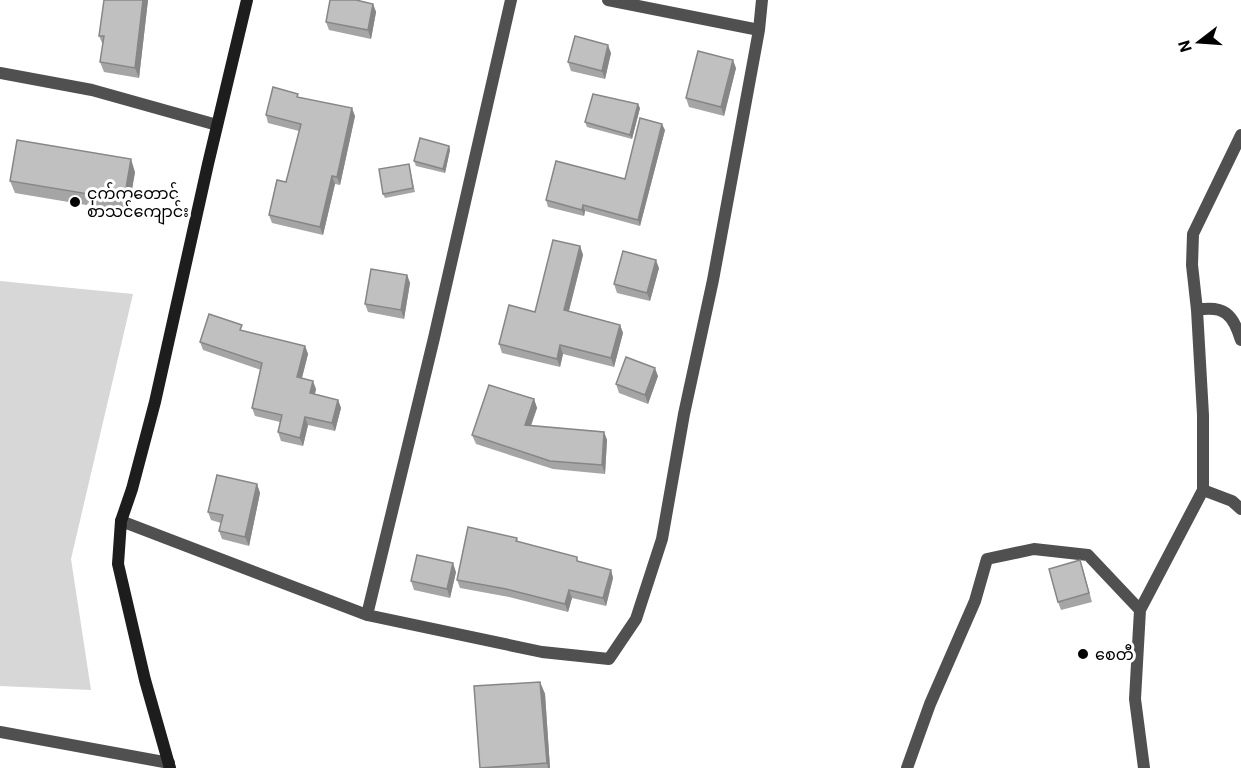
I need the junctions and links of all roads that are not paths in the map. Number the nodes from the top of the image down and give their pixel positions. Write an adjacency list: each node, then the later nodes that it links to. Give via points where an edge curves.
1 (247, 0): 7 (main road)
2 (511, 0): 15 (street)
3 (608, 0): 5 (street)
4 (762, 0): 5 (street)
5 (759, 30): 15 (street, via 662,539 636,619 609,659 542,652)
6 (0, 73): 7 (street, via 92,90)
7 (217, 125): 13 (main road, via 155,402)
8 (1241, 135): 9 (street, via 1193,234)
9 (1197, 310): 10 (street, via 1212,307 1226,311); 11 (street)
10 (1241, 340)
11 (1203, 490): 12 (street, via 1232,501); 14 (street)
12 (1241, 509)
13 (121, 521): 15 (street); 17 (main road, via 118,564)
14 (1140, 610): 18 (street, via 1088,555 1034,549 987,559 975,601); 19 (street, via 1135,699)
15 (367, 615)
16 (0, 732): 17 (street)
17 (169, 766)
18 (907, 768)
19 (1144, 768)

